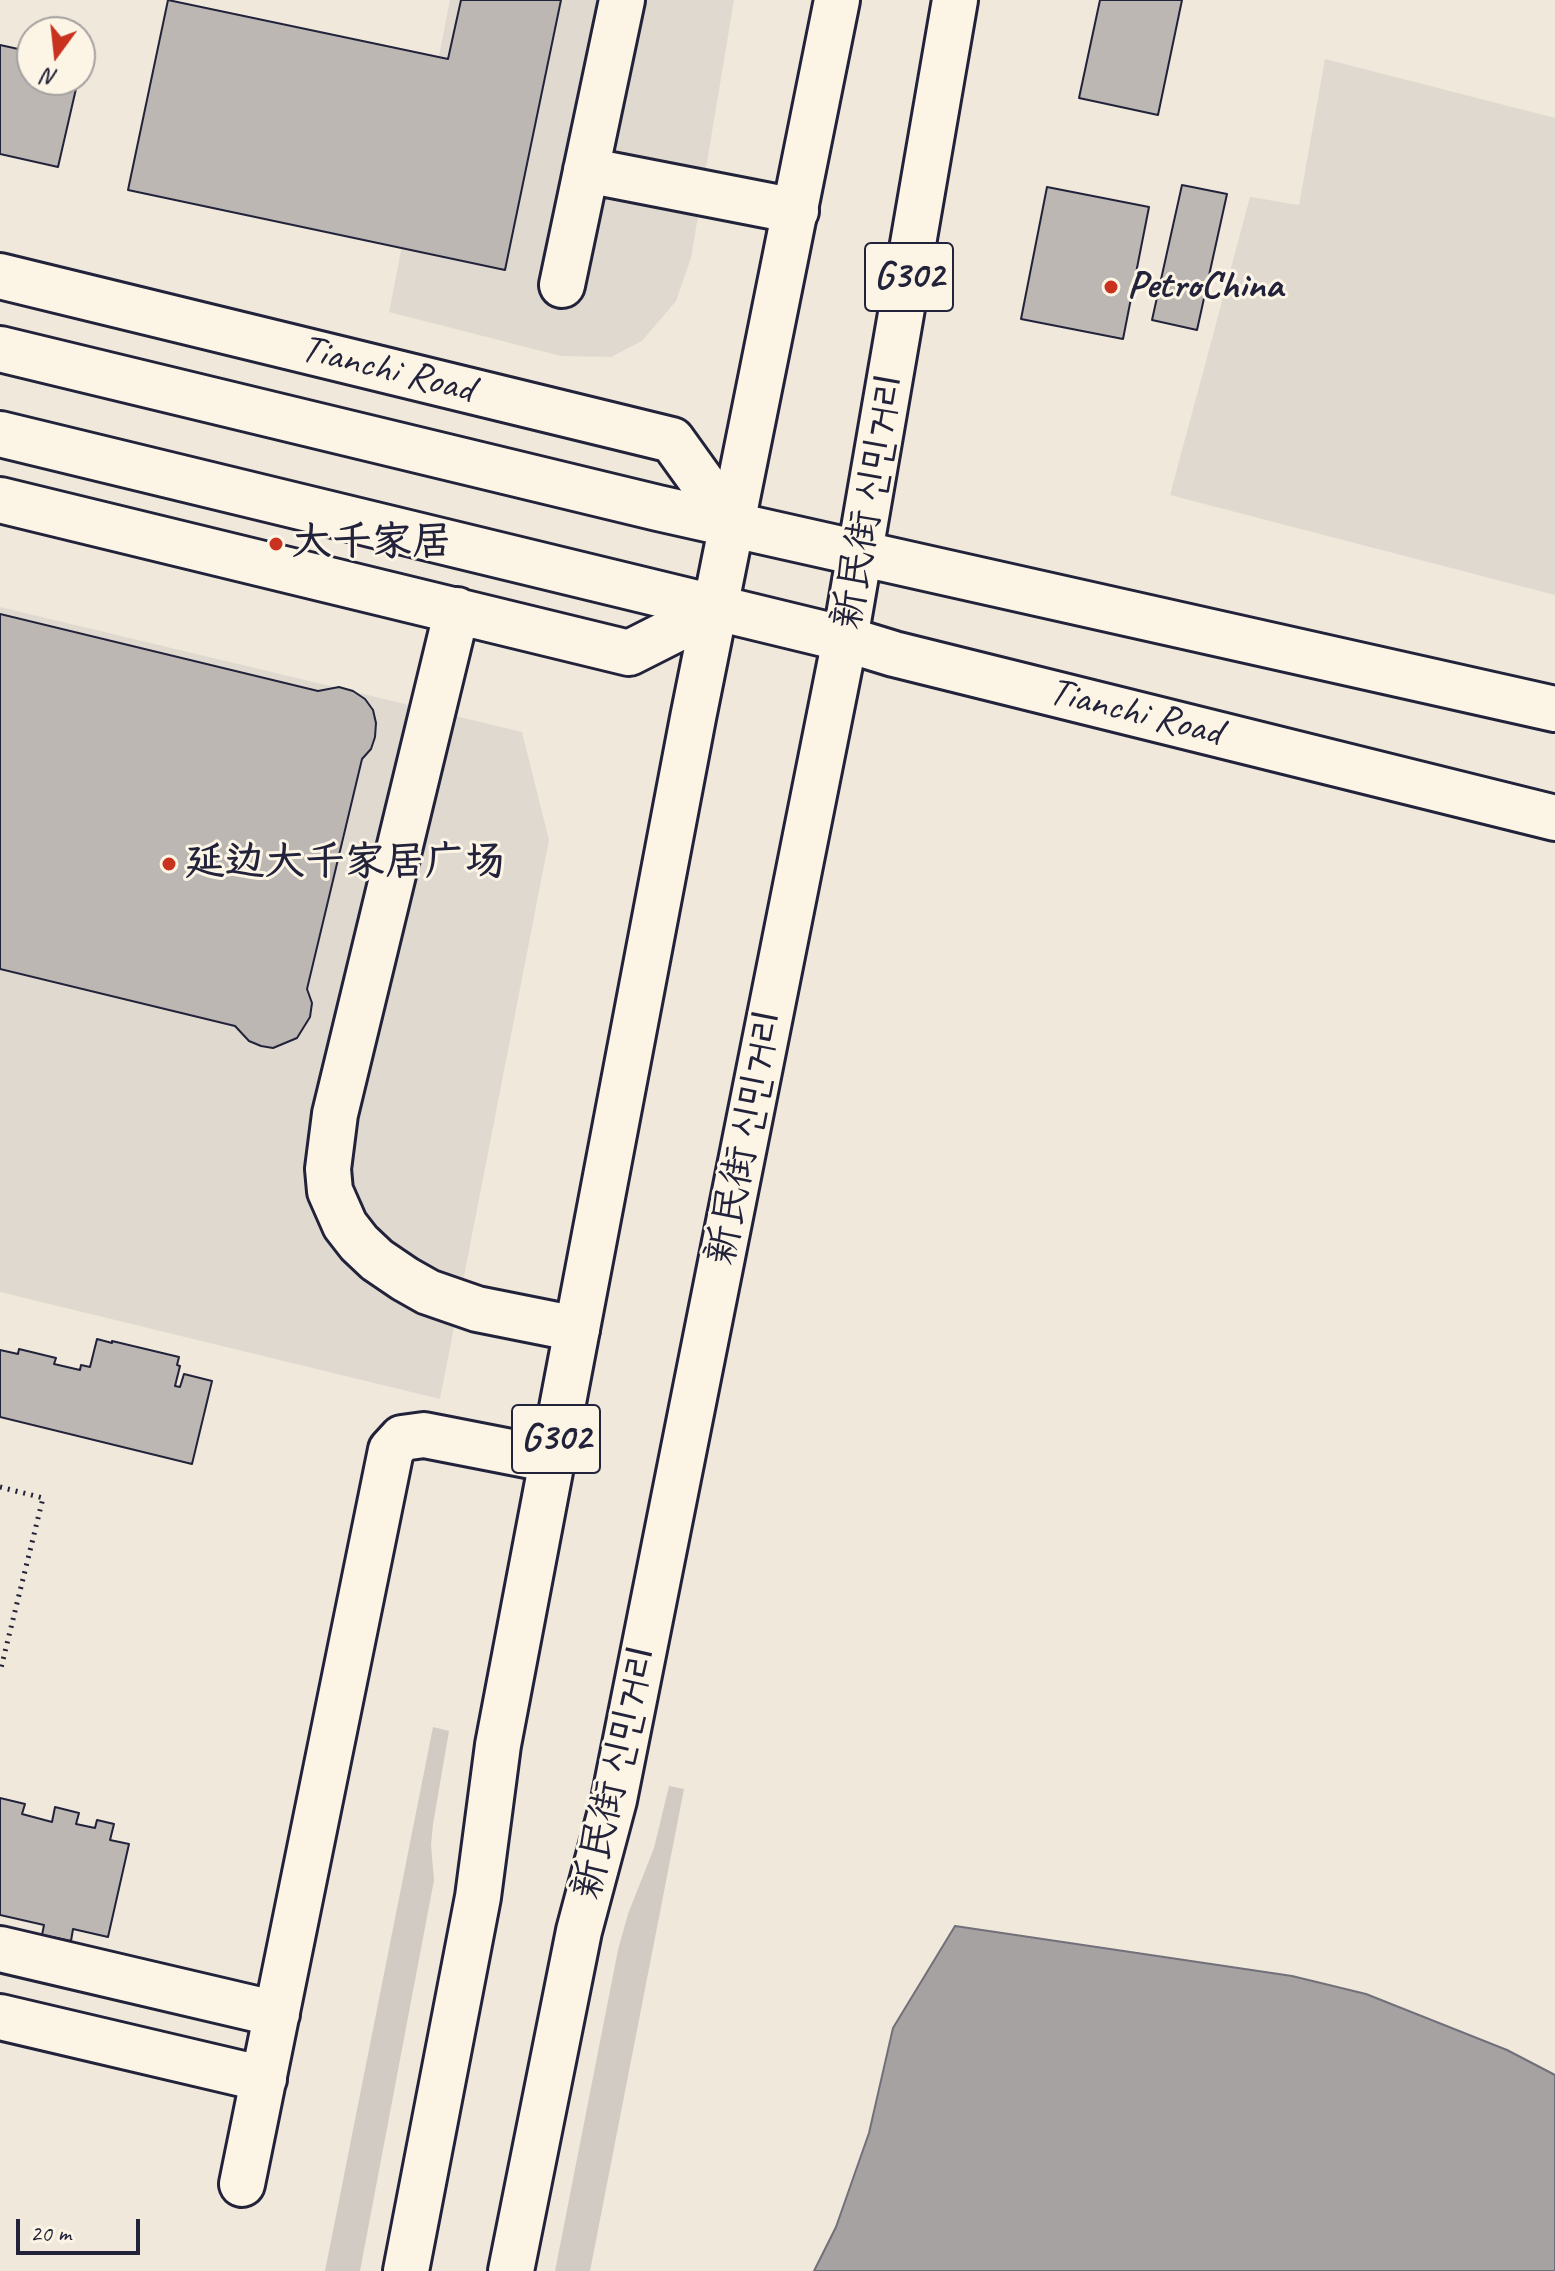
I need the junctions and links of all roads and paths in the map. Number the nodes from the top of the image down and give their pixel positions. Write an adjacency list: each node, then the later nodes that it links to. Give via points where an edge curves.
1 (622, 0): 4 (main road)
2 (837, 0): 5 (main road, G302)
3 (955, 0): 12 (main road, 新民街 신민거리 / G302)
4 (586, 170): 5 (main road); 7 (main road)
5 (796, 211): 11 (main road, G302)
6 (0, 276): 11 (main road, Tianchi Road, via 672,440)
7 (562, 285)
8 (0, 349): 11 (main road, Tianchi Road)
9 (0, 434): 13 (main road, Tianchi Road)
10 (0, 500): 14 (main road)
11 (733, 525): 12 (main road, Tianchi Road); 13 (main road, G302)
12 (861, 553): 15 (main road, 新民街 신민거리 / G302); 16 (main road, Tianchi Road)
13 (716, 609): 14 (main road, via 629,653); 15 (main road, Tianchi Road); 18 (main road, G302)
14 (457, 610): 18 (main road, via 335,1114 330,1191 359,1243 428,1292 477,1309)
15 (845, 639): 17 (main road, Tianchi Road); 28 (main road, 新民街 신민거리 / G302, via 618,1784 579,1931)
16 (1555, 709)
17 (1555, 818)
18 (577, 1329): 19 (main road, G302)
19 (552, 1460): 23 (main road, via 424,1435 402,1438 391,1450); 27 (main road, G302, via 498,1745 478,1897)
20 (0, 1487): 21 (path, via 43,1498)
21 (0, 1672)
22 (0, 1949): 23 (main road)
23 (277, 2014): 25 (main road)
24 (0, 2017): 25 (main road)
25 (264, 2079): 26 (main road)
26 (242, 2184)
27 (406, 2271)
28 (511, 2271)

